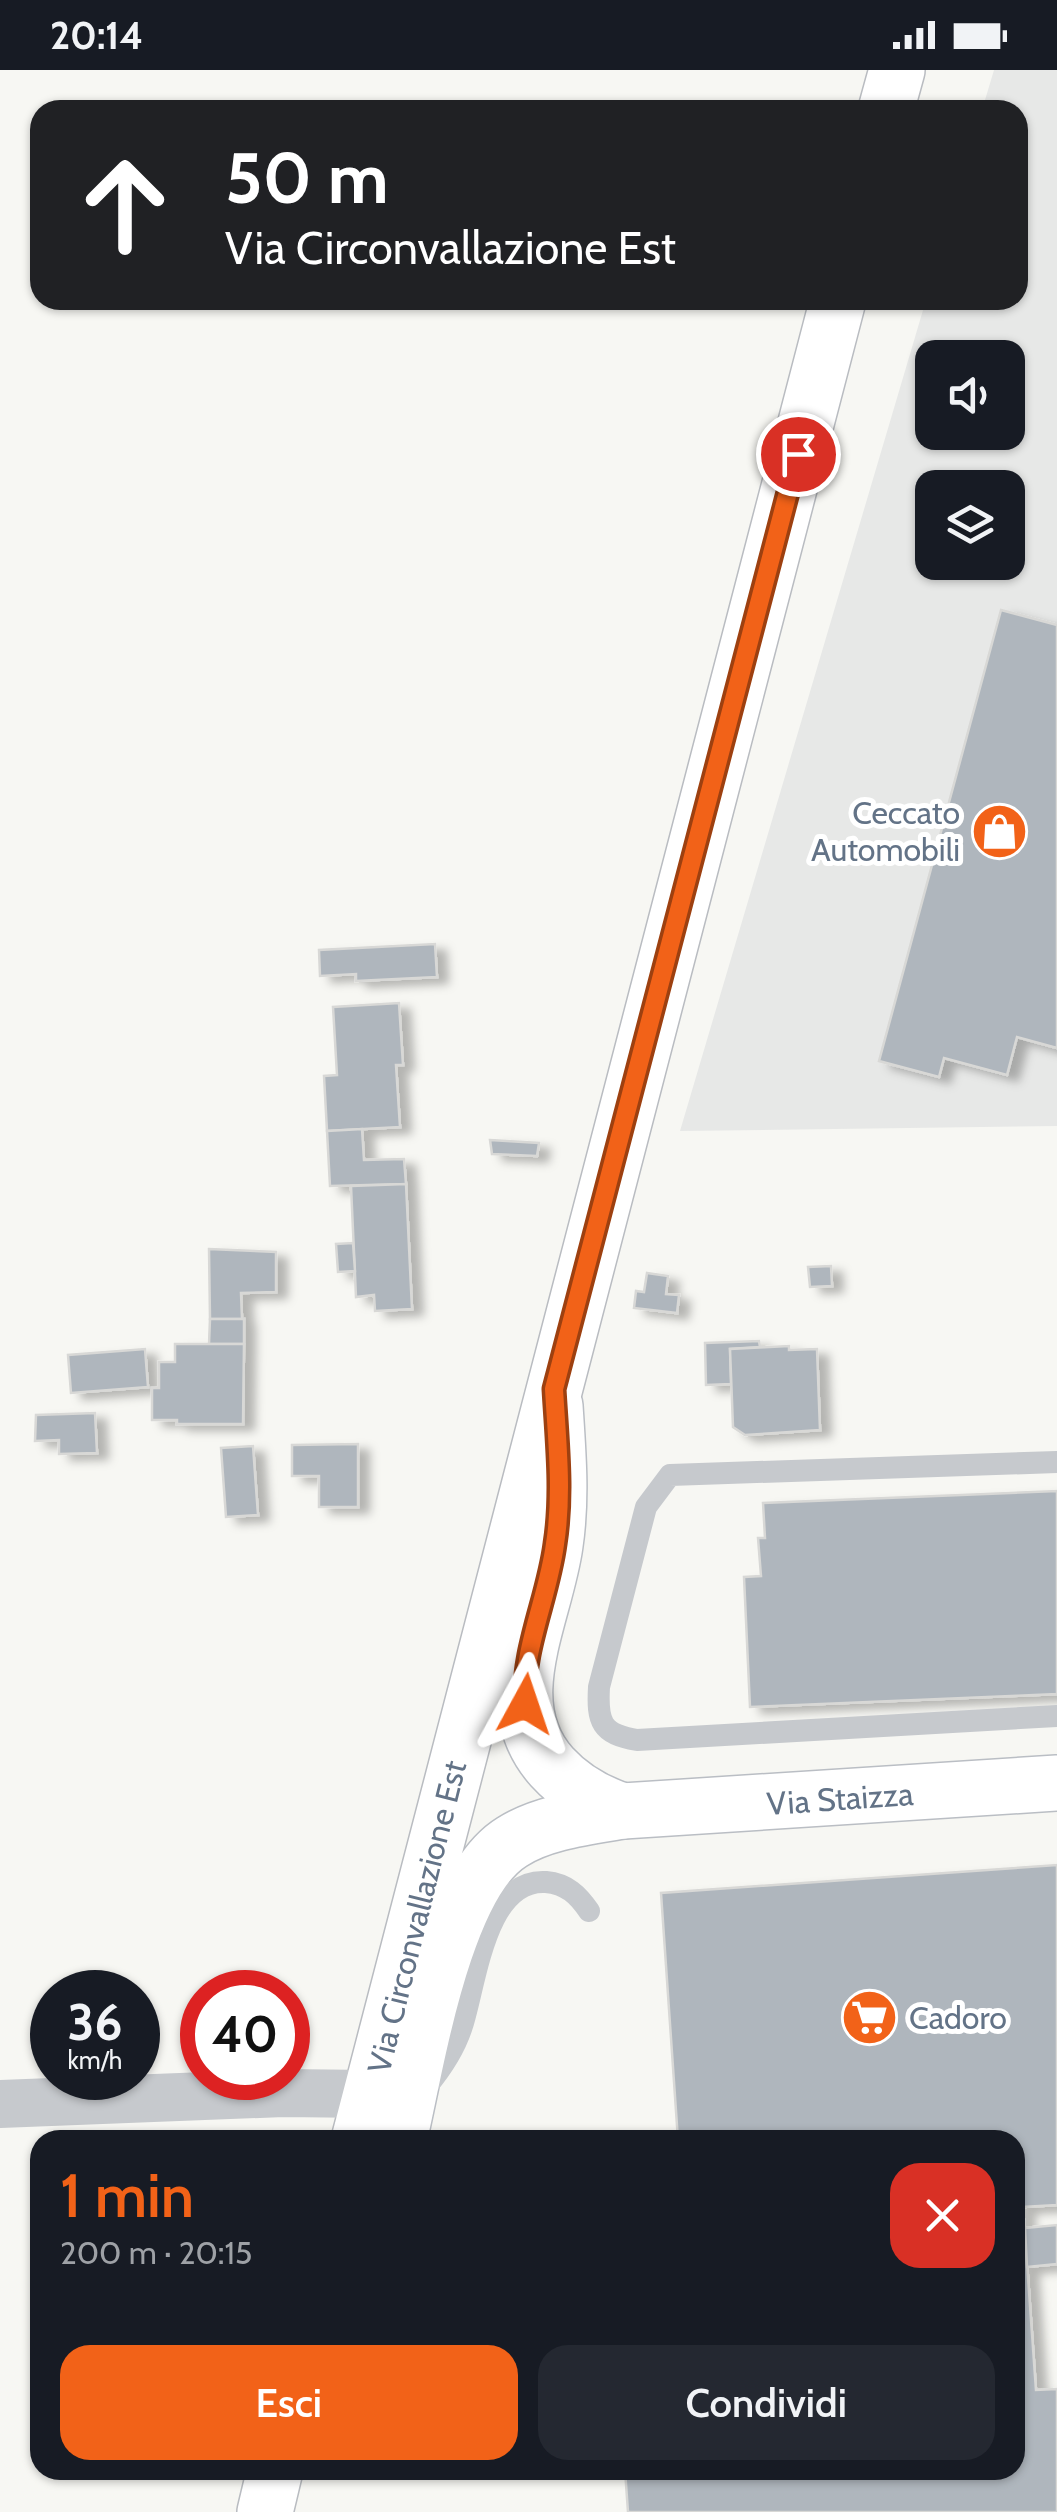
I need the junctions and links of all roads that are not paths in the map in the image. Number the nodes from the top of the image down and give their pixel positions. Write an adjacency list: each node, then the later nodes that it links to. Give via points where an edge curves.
1 (897, 70): 2 (main road)
2 (889, 100)
3 (835, 310): 4 (main road, Via Circonvallazione Est)
4 (554, 1389): 8 (main road, Via Staizza, via 559,1516 525,1704 538,1748 558,1774 587,1796); 11 (main road, Via Circonvallazione Est, via 460,1751)
5 (1057, 1462): 6 (lane, via 670,1475 646,1507 598,1710 615,1737 638,1740)
6 (1057, 1716)
7 (1057, 1783): 8 (main road, Via Staizza)
8 (623, 1810): 11 (main road, Via Staizza, via 513,1840 477,1876)
9 (590, 1911): 11 (lane, via 570,1889 549,1882 525,1884 507,1896 492,1922 449,2056)
10 (0, 2104): 11 (street, via 283,2094)
11 (384, 2122)
12 (273, 2480): 13 (main road)
13 (265, 2512)

